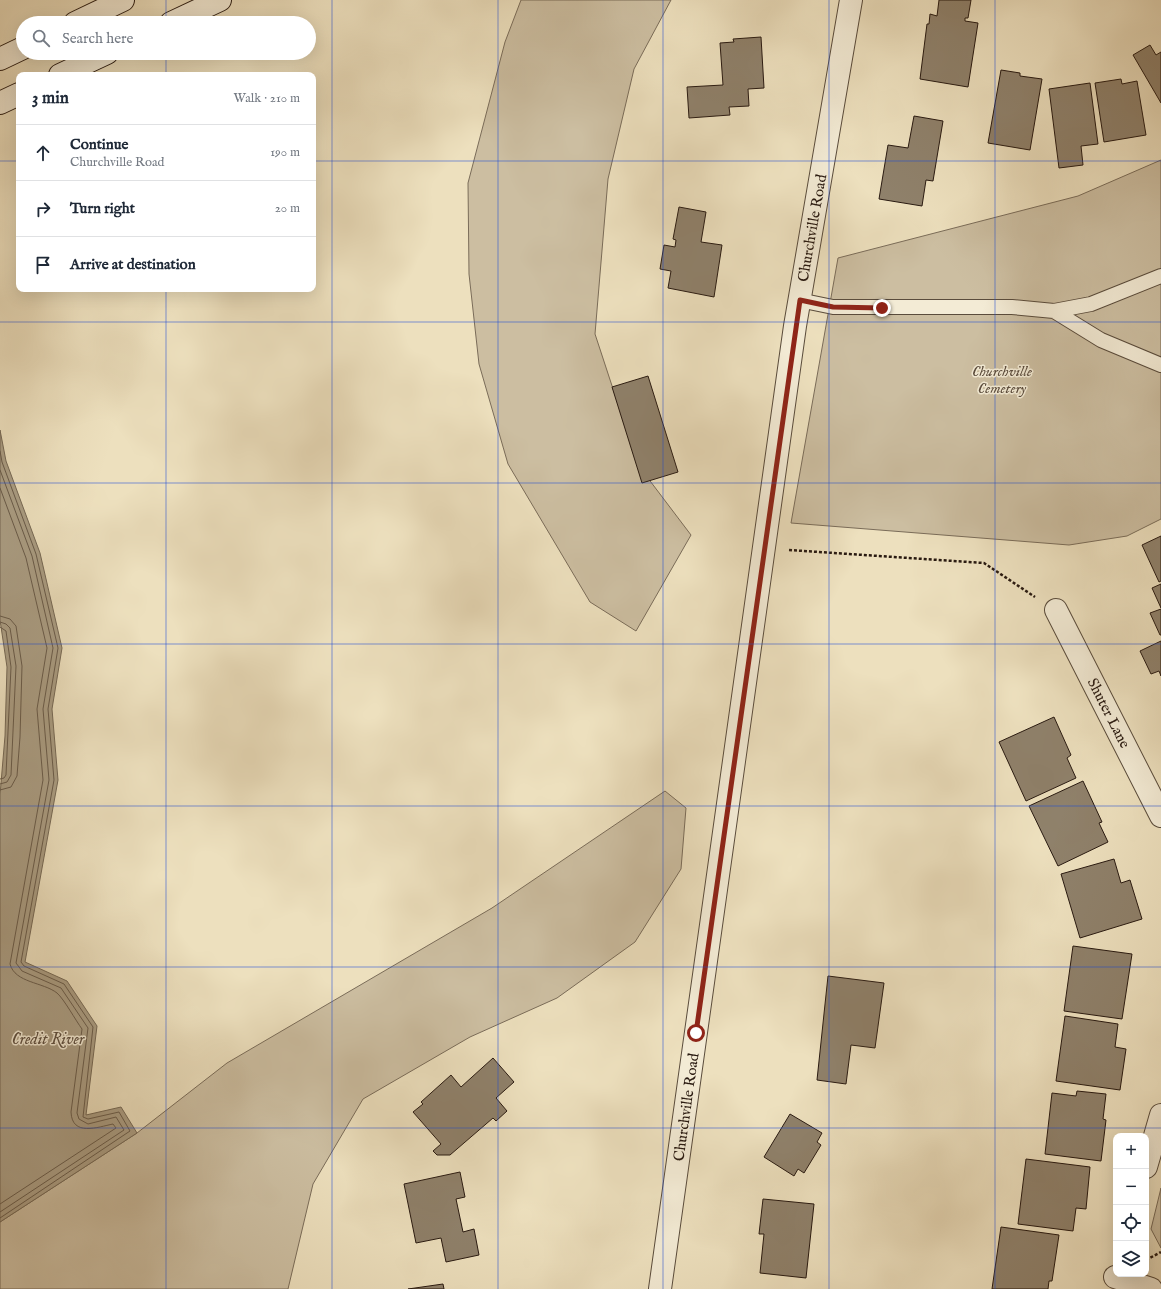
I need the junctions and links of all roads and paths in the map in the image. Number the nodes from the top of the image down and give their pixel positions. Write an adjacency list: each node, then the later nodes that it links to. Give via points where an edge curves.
1 (123, 0): 4 (street)
2 (220, 0): 5 (street)
3 (851, 0): 13 (street, Churchville Road)
4 (90, 16)
5 (186, 16)
6 (16, 51): 7 (street)
7 (0, 59)
8 (92, 60): 9 (street)
9 (66, 72)
10 (16, 95): 11 (street)
11 (0, 103)
12 (1161, 276): 14 (lane, via 1091,304)
13 (800, 300): 14 (lane, via 833,307 1012,307); 16 (street, Churchville Road)
14 (1054, 311): 15 (lane, via 1101,340)
15 (1161, 365)
16 (764, 548): 17 (path, via 984,563); 24 (street, Churchville Road)
17 (1056, 610): 18 (street, Shuter Lane)
18 (1161, 816)
19 (1161, 1115): 20 (street)
20 (1149, 1157)
21 (1161, 1252): 22 (path)
22 (1149, 1258)
23 (1114, 1279): 25 (street)
24 (660, 1289)
25 (1151, 1289)

